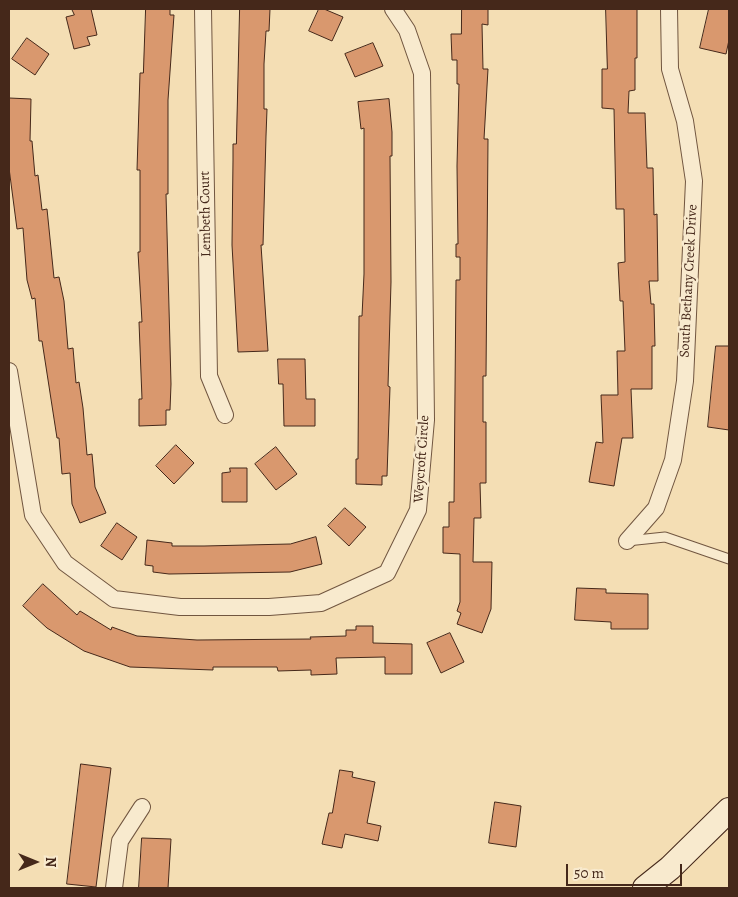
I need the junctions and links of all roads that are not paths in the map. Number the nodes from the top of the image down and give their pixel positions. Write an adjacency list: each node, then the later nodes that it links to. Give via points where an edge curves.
1 (203, 9): 5 (street, Lembeth Court, via 209,376)
2 (393, 9): 4 (street, Weycroft Circle, via 407,30 422,73 426,420 418,510 387,573 321,603 180,606 114,599 65,563 33,515)
3 (669, 9): 6 (street, South Bethany Creek Drive, via 670,69 684,121 694,181 684,380 673,460 656,508)
4 (9, 371)
5 (225, 415)
6 (627, 542): 7 (lane, via 665,537)
7 (729, 558)
8 (142, 807): 10 (street, via 120,841)
9 (729, 810): 11 (street, via 677,862)
10 (114, 888)
11 (645, 888)

